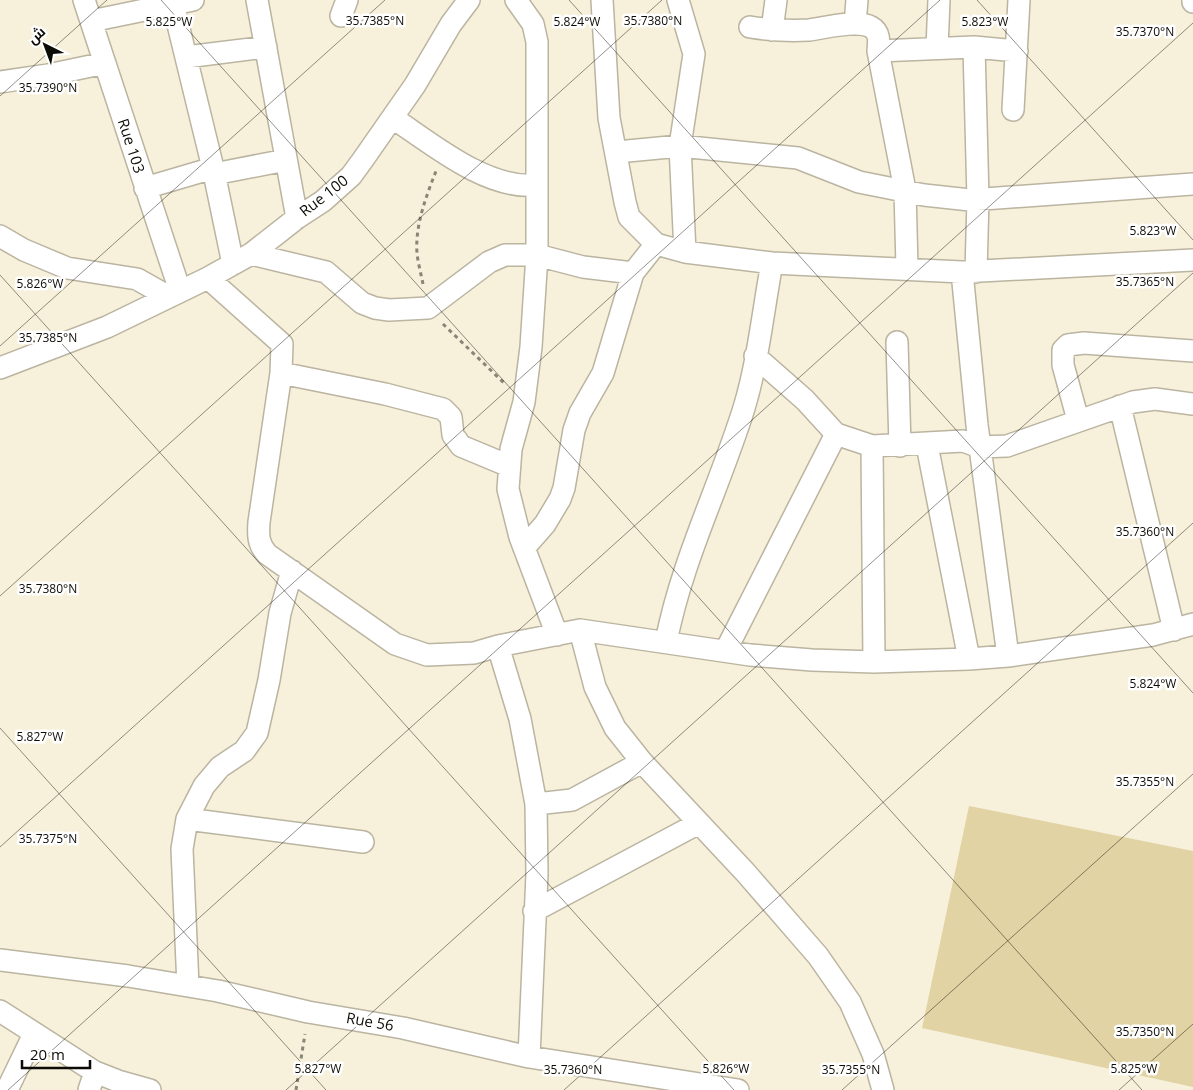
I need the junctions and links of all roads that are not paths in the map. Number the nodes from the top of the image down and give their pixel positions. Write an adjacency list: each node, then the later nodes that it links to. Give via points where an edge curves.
1 (84, 0): 12 (street, Rue 103)
2 (257, 0): 16 (street)
3 (470, 0): 25 (street, Rue 100, via 451,24)
4 (516, 0): 31 (street, via 533,24 537,42)
5 (678, 0): 26 (street, via 694,54)
6 (776, 0): 15 (street)
7 (857, 0): 13 (street)
8 (939, 0): 18 (street)
9 (1019, 0): 20 (street)
10 (179, 1): 12 (street); 21 (street)
11 (607, 2): 27 (street, via 609,118)
12 (91, 21): 22 (street, Rue 103)
13 (855, 24): 15 (street, via 808,30); 19 (street, via 866,24 876,30)
14 (750, 27): 15 (street)
15 (772, 30)
16 (266, 47): 21 (street); 28 (street)
17 (974, 47): 18 (street); 20 (street); 34 (street)
18 (937, 48): 19 (street)
19 (878, 51): 33 (street)
20 (1017, 52): 24 (street)
21 (186, 57): 29 (street)
22 (105, 63): 23 (street); 32 (street, Rue 103)
23 (0, 82)
24 (1013, 110)
25 (393, 118): 31 (street, via 490,178 517,185); 35 (street, Rue 100, via 351,176 323,201)
26 (680, 146): 27 (street); 33 (street, via 798,158 859,182); 38 (street)
27 (617, 152): 37 (street, via 629,216)
28 (286, 160): 29 (street); 35 (street)
29 (214, 171): 32 (street); 40 (street)
30 (1193, 184): 34 (street)
31 (536, 185): 39 (street)
32 (145, 188): 47 (street, Rue 103)
33 (905, 190): 34 (street, via 924,195); 43 (street)
34 (978, 199): 45 (street)
35 (297, 218): 40 (street, Rue 100)
36 (0, 236): 47 (street, via 67,268 138,279)
37 (656, 244): 38 (street); 44 (street)
38 (685, 252): 42 (street)
39 (537, 255): 40 (street, via 505,255 489,262 428,308 389,310 362,303 326,272); 44 (street, via 583,267); 61 (street, via 527,379)
40 (242, 259): 46 (street, Rue 100)
41 (1193, 260): 45 (street)
42 (772, 263): 43 (street); 50 (street)
43 (907, 268): 45 (street)
44 (633, 272): 62 (street, via 603,373 574,430 560,500)
45 (969, 272): 60 (street, via 969,354)
46 (208, 278): 47 (street, Rue 100); 52 (street, via 279,340 283,351)
47 (175, 294): 51 (street, Rue 100, via 140,312)
48 (897, 342): 59 (street)
49 (1193, 351): 55 (street, via 1068,344 1063,350 1063,365)
50 (755, 356): 56 (street, via 805,400); 67 (street, via 743,409 682,573)
51 (0, 368)
52 (281, 373): 61 (street, via 443,409 451,417 453,435 461,446); 63 (street, via 258,535 262,548)
53 (1193, 404): 54 (street, via 1155,399)
54 (1120, 406): 55 (street); 64 (street)
55 (1078, 420): 60 (street, via 1007,446)
56 (836, 434): 58 (street); 69 (street)
57 (927, 445): 59 (street); 60 (street, via 963,441); 71 (street)
58 (872, 446): 59 (street); 72 (street)
59 (900, 446)
60 (980, 447): 70 (street)
61 (509, 466): 62 (street, via 508,489)
62 (524, 548): 66 (street)
63 (292, 571): 68 (street, via 395,644 410,650 426,655 462,655); 75 (street, via 280,613 257,733 244,752 220,767 204,786)
64 (1184, 627): 70 (street, via 1153,635)
65 (580, 630): 66 (street); 67 (street); 73 (street, via 602,705 615,728)
66 (557, 635): 68 (street)
67 (666, 642): 69 (street)
68 (498, 646): 74 (street, via 520,719)
69 (726, 650): 72 (street, via 812,660)
70 (1008, 656): 71 (street)
71 (969, 659): 72 (street)
72 (874, 662)
73 (642, 762): 74 (street, via 572,800); 76 (street)
74 (536, 804): 78 (street, via 538,841)
75 (187, 819): 77 (street); 80 (street, via 182,849)
76 (699, 823): 78 (street); 88 (street, via 818,956 850,1002 873,1054)
77 (362, 842)
78 (534, 911): 83 (street)
79 (0, 960): 80 (street, Rue 56)
80 (188, 986): 83 (street, Rue 56, via 402,1028)
81 (0, 1011): 82 (street)
82 (34, 1034): 84 (street); 85 (street)
83 (529, 1057): 87 (street, Rue 56)
84 (92, 1081): 86 (street, via 118,1081)
85 (7, 1090)
86 (150, 1090)
87 (738, 1090)
88 (883, 1090)

